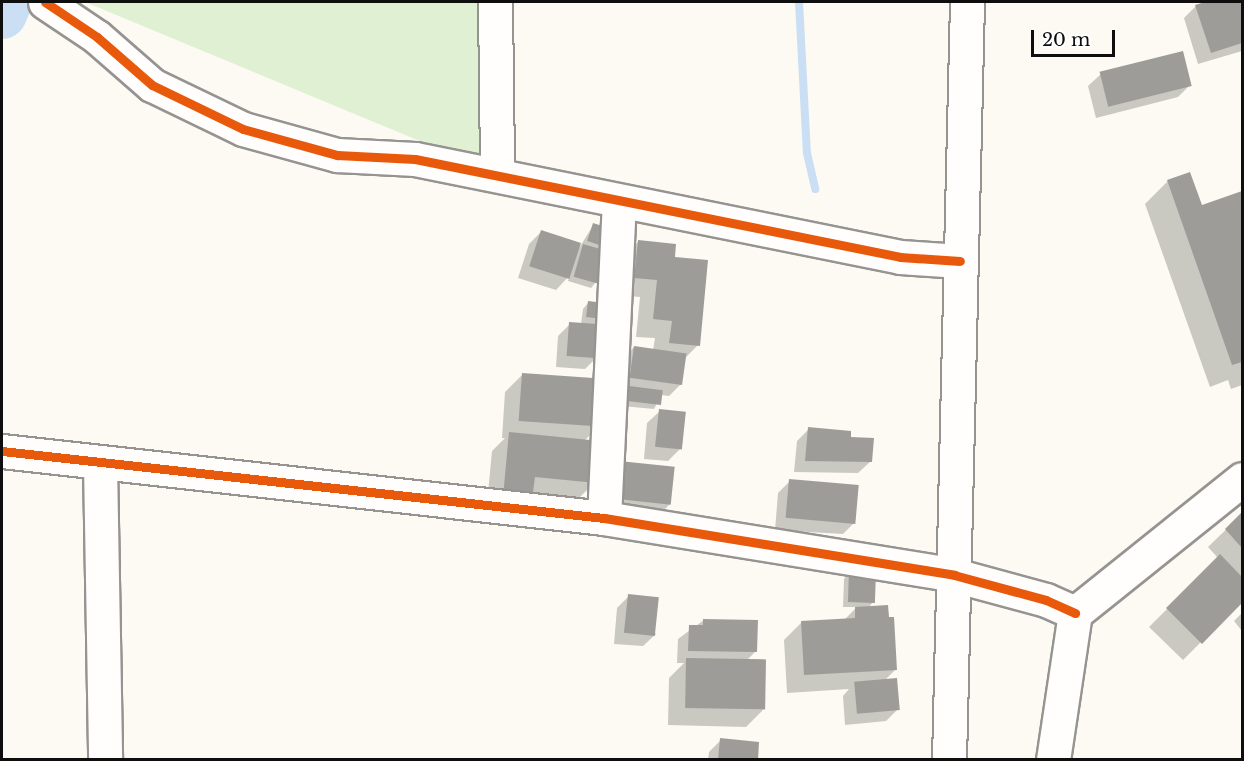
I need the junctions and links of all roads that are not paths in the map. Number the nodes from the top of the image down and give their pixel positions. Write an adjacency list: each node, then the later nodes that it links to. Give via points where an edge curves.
1 (45, 2): 4 (street, via 98,37 152,85 243,129 337,154 415,159)
2 (495, 2): 4 (street)
3 (967, 2): 6 (street)
4 (497, 173): 5 (street)
5 (619, 202): 6 (street, via 900,256); 10 (street)
6 (960, 261): 11 (street)
7 (2, 451): 8 (street)
8 (100, 464): 10 (street); 13 (street)
9 (1242, 479): 12 (street)
10 (604, 518): 11 (street)
11 (954, 575): 12 (street, via 1046,600); 14 (street)
12 (1075, 614): 15 (street)
13 (105, 759)
14 (949, 759)
15 (1053, 759)

